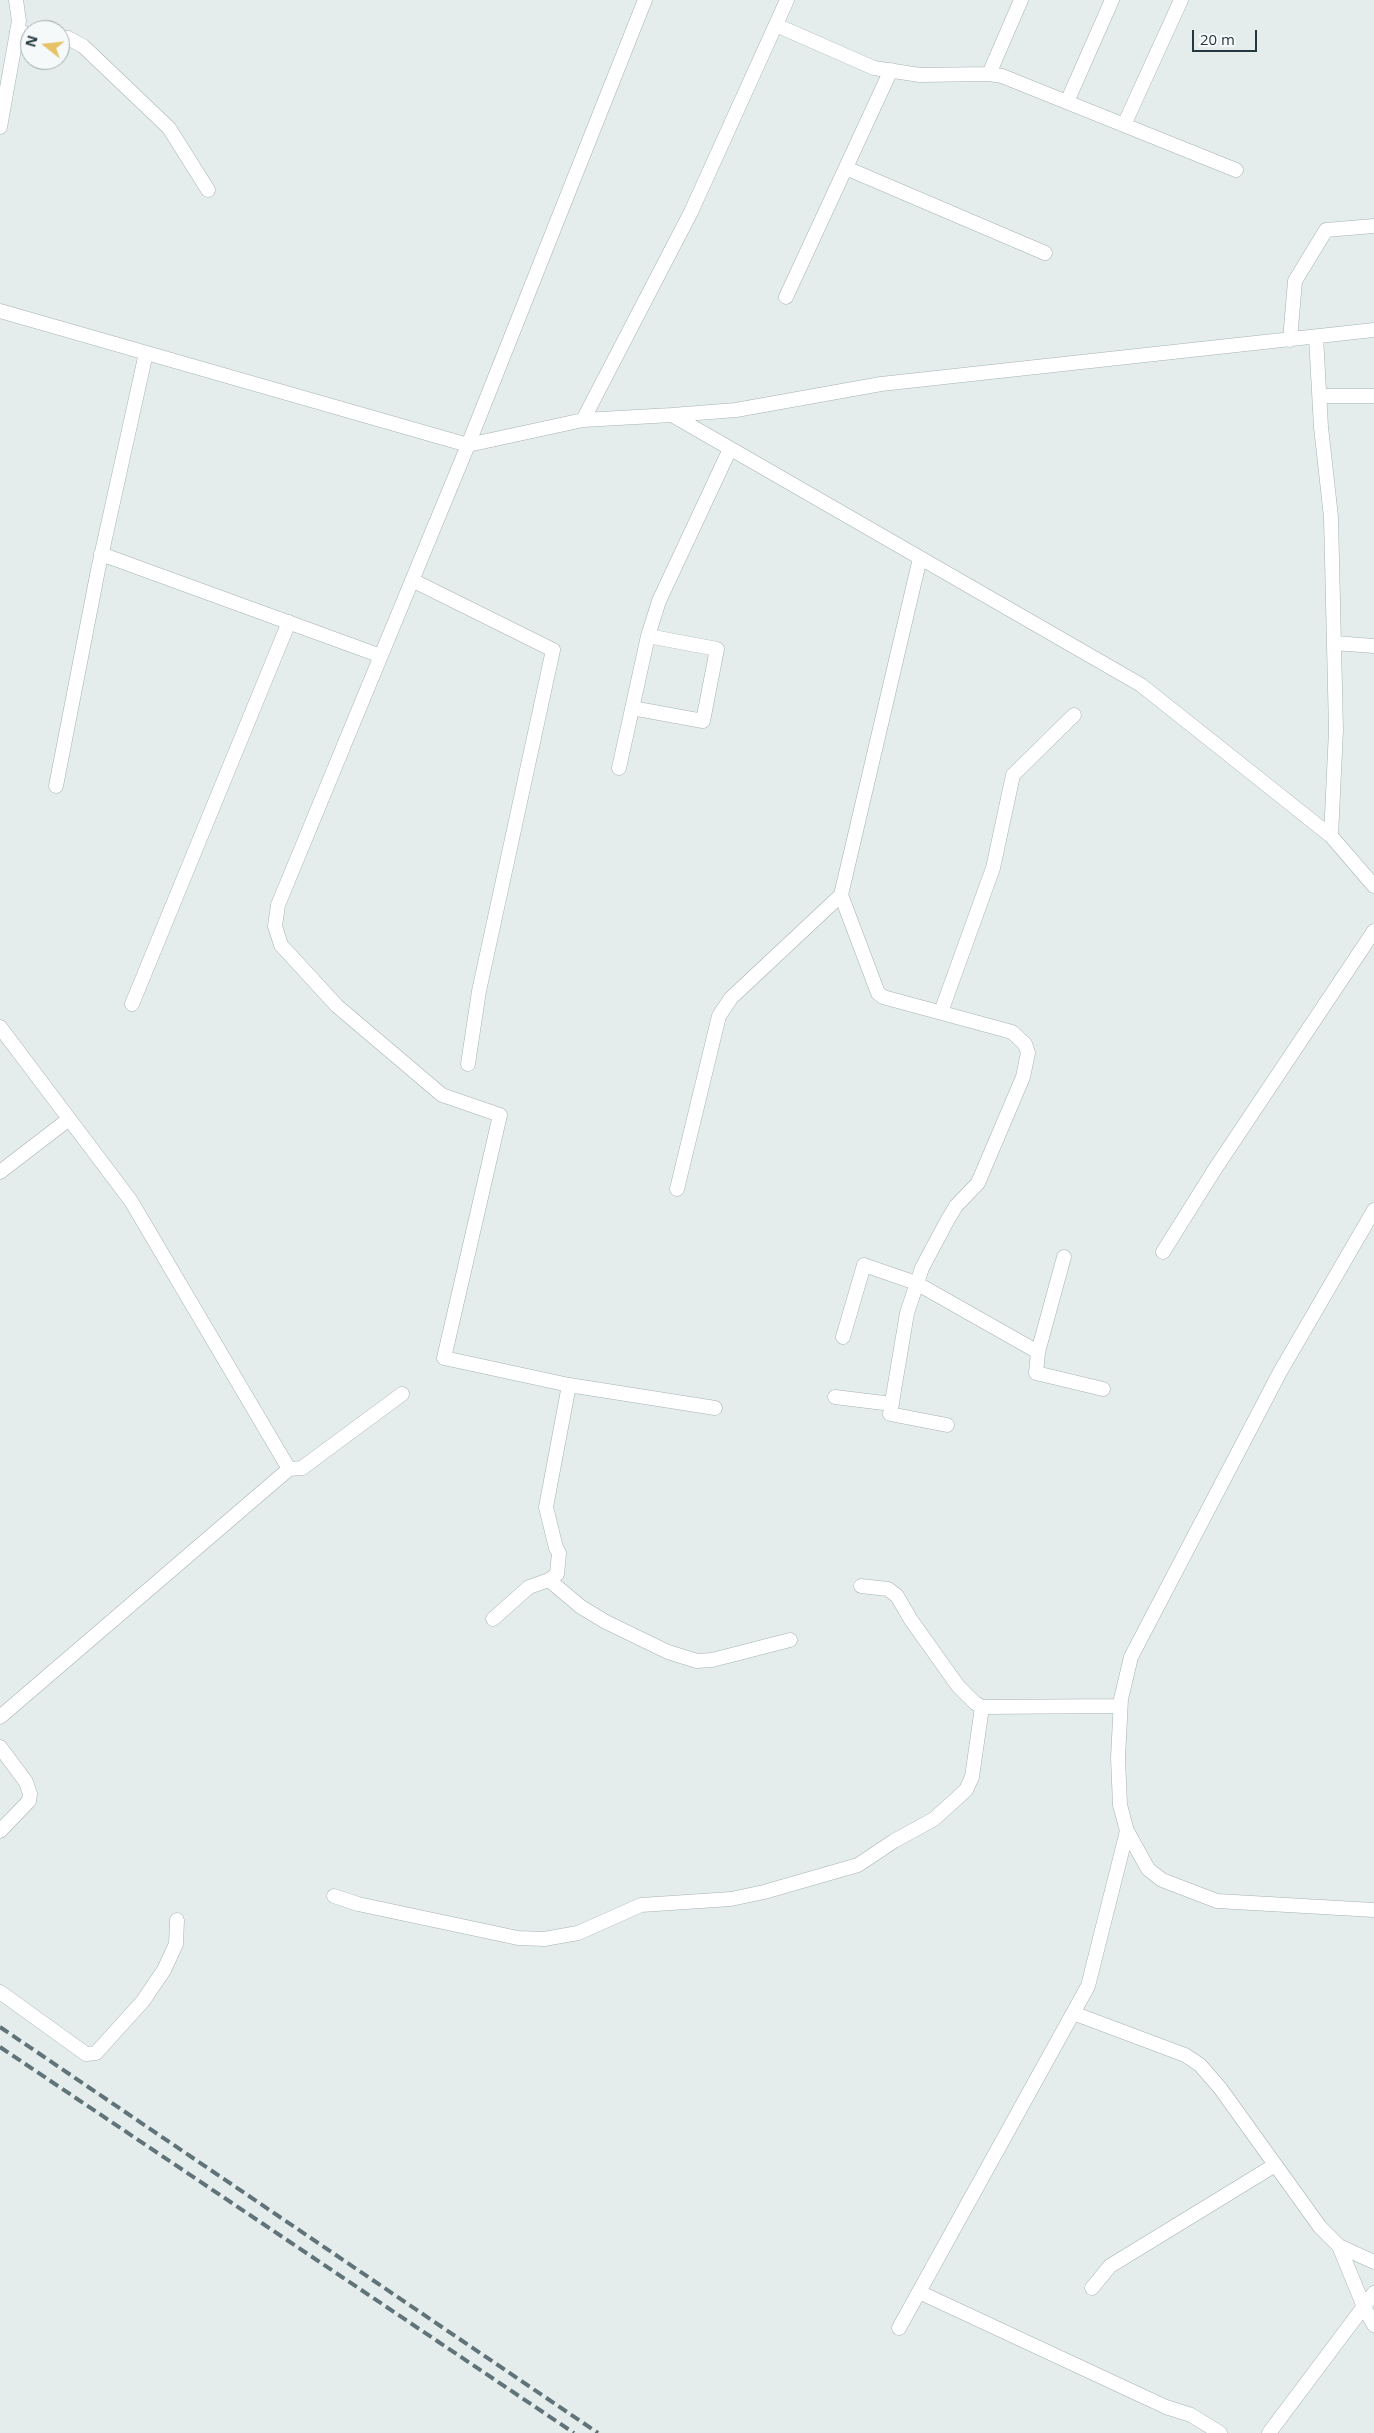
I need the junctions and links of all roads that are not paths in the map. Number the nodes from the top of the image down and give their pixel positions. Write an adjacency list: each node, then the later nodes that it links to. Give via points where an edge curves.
1 (16, 0): 7 (street)
2 (787, 0): 8 (street)
3 (1022, 0): 12 (street)
4 (1112, 0): 13 (street)
5 (1181, 0): 14 (street)
6 (640, 2): 31 (street)
7 (20, 24)
8 (776, 25): 11 (street, via 874,68); 30 (street, via 691,212)
9 (70, 39): 18 (street, via 83,46 169,128)
10 (20, 45): 15 (street)
11 (891, 70): 12 (street, via 920,75); 16 (street)
12 (989, 74): 13 (street, via 1002,76)
13 (1067, 102): 14 (street)
14 (1124, 125): 17 (street)
15 (0, 127)
16 (846, 168): 20 (street); 21 (street)
17 (1236, 170)
18 (208, 190)
19 (1374, 226): 25 (street, via 1326,230 1295,281)
20 (1044, 253)
21 (786, 297)
22 (0, 311): 26 (street)
23 (1374, 330): 24 (street)
24 (1316, 337): 25 (street); 27 (street)
25 (1290, 340): 29 (street, via 882,384 736,410)
26 (146, 352): 31 (street); 33 (street)
27 (1320, 396): 28 (street); 38 (street, via 1331,517)
28 (1374, 396)
29 (672, 415): 30 (street); 32 (street)
30 (583, 420): 31 (street)
31 (468, 445): 35 (street)
32 (730, 448): 34 (street); 37 (street, via 659,601)
33 (101, 554): 36 (street); 44 (street)
34 (920, 558): 45 (street, via 1141,685); 47 (street)
35 (412, 580): 40 (street); 52 (street, via 553,650 479,991)
36 (289, 622): 40 (street); 49 (street)
37 (648, 636): 41 (street); 41 (street, via 717,649 703,721)
38 (1334, 643): 39 (street); 45 (street, via 1336,730)
39 (1374, 646)
40 (381, 656): 62 (street, via 278,905 275,926 280,945 337,1006 442,1094 500,1115 444,1358)
41 (632, 708): 43 (street)
42 (1074, 715): 50 (street, via 1013,775 994,868)
43 (619, 768)
44 (56, 786)
45 (1331, 836): 46 (street)
46 (1374, 886)
47 (841, 895): 50 (street, via 878,993); 55 (street, via 731,998 719,1016)
48 (1374, 931): 57 (street)
49 (132, 1004)
50 (940, 1012): 59 (street, via 1012,1032 1025,1044 1028,1053 1023,1077 978,1183 956,1206)
51 (0, 1027): 53 (street)
52 (468, 1064)
53 (69, 1119): 54 (street); 69 (street, via 131,1200)
54 (0, 1172)
55 (677, 1190)
56 (1374, 1210): 74 (street, via 1280,1372 1131,1657)
57 (1163, 1252)
58 (1064, 1257): 61 (street)
59 (916, 1283): 60 (street, via 864,1265); 61 (street); 66 (street, via 907,1313)
60 (842, 1337)
61 (1038, 1352): 63 (street, via 1036,1373)
62 (569, 1385): 67 (street); 70 (street, via 546,1507 559,1553 557,1574)
63 (1104, 1389)
64 (402, 1394): 69 (street, via 302,1468)
65 (835, 1397): 66 (street)
66 (892, 1404): 68 (street, via 890,1414)
67 (715, 1408)
68 (947, 1425)
69 (289, 1469): 76 (street)
70 (549, 1580): 72 (street, via 529,1587); 73 (street, via 581,1607 606,1622 668,1652 697,1662)
71 (861, 1586): 75 (street, via 888,1589 897,1596 958,1686)
72 (493, 1619)
73 (790, 1640)
74 (1120, 1706): 75 (street); 79 (street, via 1120,1806)
75 (982, 1707): 80 (street, via 972,1776 966,1790 934,1819 858,1865 731,1899 641,1905 578,1933 544,1939 518,1938)
76 (0, 1717)
77 (0, 1747): 78 (street, via 26,1782 30,1794 29,1801)
78 (0, 1831)
79 (1126, 1831): 81 (street, via 1148,1869 1162,1880 1217,1901); 84 (street, via 1088,1986)
80 (334, 1896)
81 (1374, 1910)
82 (176, 1920): 83 (street, via 176,1944 164,1970 143,2001 96,2053 86,2054)
83 (0, 1992)
84 (1073, 2013): 85 (street, via 1185,2055 1200,2065); 89 (street)
85 (1275, 2165): 86 (street, via 1320,2227); 88 (street, via 1110,2266)
86 (1339, 2246): 87 (street); 91 (street)
87 (1374, 2262)
88 (1092, 2288)
89 (919, 2292): 93 (street); 94 (street, via 1191,2415)
90 (1374, 2293): 91 (street)
91 (1364, 2307): 92 (street); 95 (street)
92 (1374, 2325)
93 (899, 2328)
94 (1220, 2433)
95 (1269, 2433)

